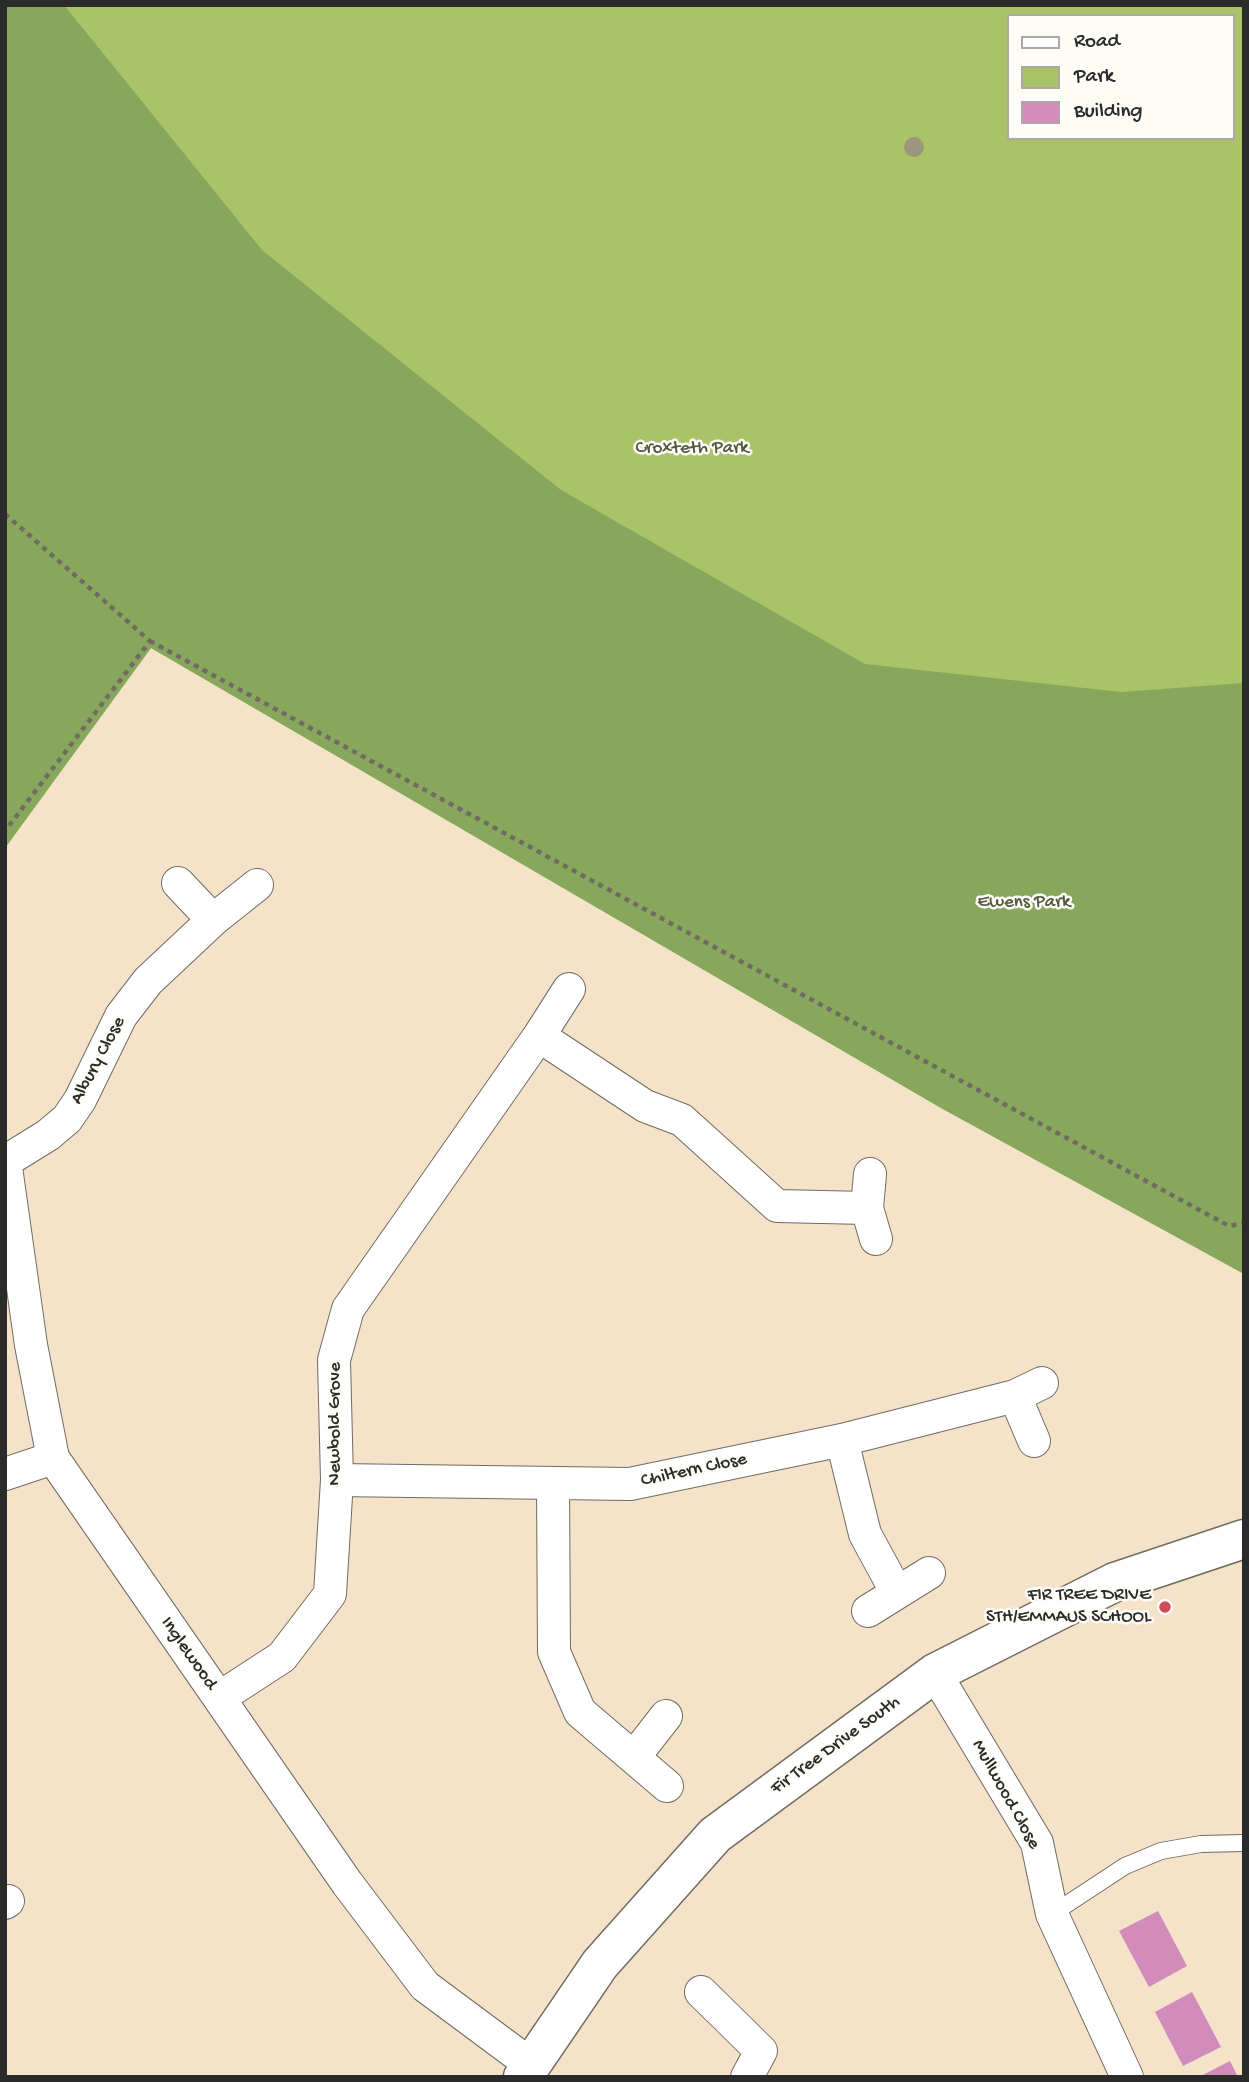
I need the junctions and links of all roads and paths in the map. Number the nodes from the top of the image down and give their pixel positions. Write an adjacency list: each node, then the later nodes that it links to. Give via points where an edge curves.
1 (5, 514): 2 (path)
2 (150, 640): 3 (path); 12 (path, via 1229,1226)
3 (5, 831)
4 (178, 883): 6 (street)
5 (257, 885): 6 (street, Albury Close)
6 (213, 920): 9 (street, Albury Close, via 148,981 121,1016 67,1119)
7 (569, 989): 8 (street, Newbold Grove)
8 (539, 1035): 11 (street, via 645,1106 682,1120 777,1206); 18 (street, Newbold Grove, via 348,1309 334,1360)
9 (6, 1161): 16 (street, Inglewood, via 31,1345)
10 (870, 1174): 11 (street)
11 (867, 1208): 13 (street)
12 (1244, 1223)
13 (876, 1239)
14 (842, 1440): 15 (street, Chiltern Close, via 1028,1390); 19 (street, Chiltern Close, via 630,1484); 22 (street, via 865,1534)
15 (1034, 1441)
16 (54, 1458): 17 (street); 25 (street, Inglewood)
17 (5, 1474)
18 (337, 1480): 19 (street, Chiltern Close); 25 (street, Newbold Grove, via 330,1594 282,1657)
19 (554, 1483): 27 (street, via 554,1652 580,1712)
20 (1244, 1539): 24 (street, Fir Tree Drive South, via 1115,1582)
21 (929, 1573): 22 (street)
22 (897, 1592): 23 (street)
23 (867, 1611)
24 (935, 1673): 30 (street, Mullwood Close, via 1037,1843); 32 (street, Fir Tree Drive South, via 715,1835 600,1964)
25 (219, 1698): 32 (street, Inglewood, via 347,1883 425,1986)
26 (666, 1716): 27 (street)
27 (634, 1756): 28 (street)
28 (667, 1786)
29 (1244, 1843): 30 (lane, via 1161,1851 1125,1866)
30 (1052, 1914): 34 (street, Mullwood Close)
31 (701, 1992): 33 (street, via 761,2051)
32 (527, 2070)
33 (747, 2077)
34 (1127, 2077)

